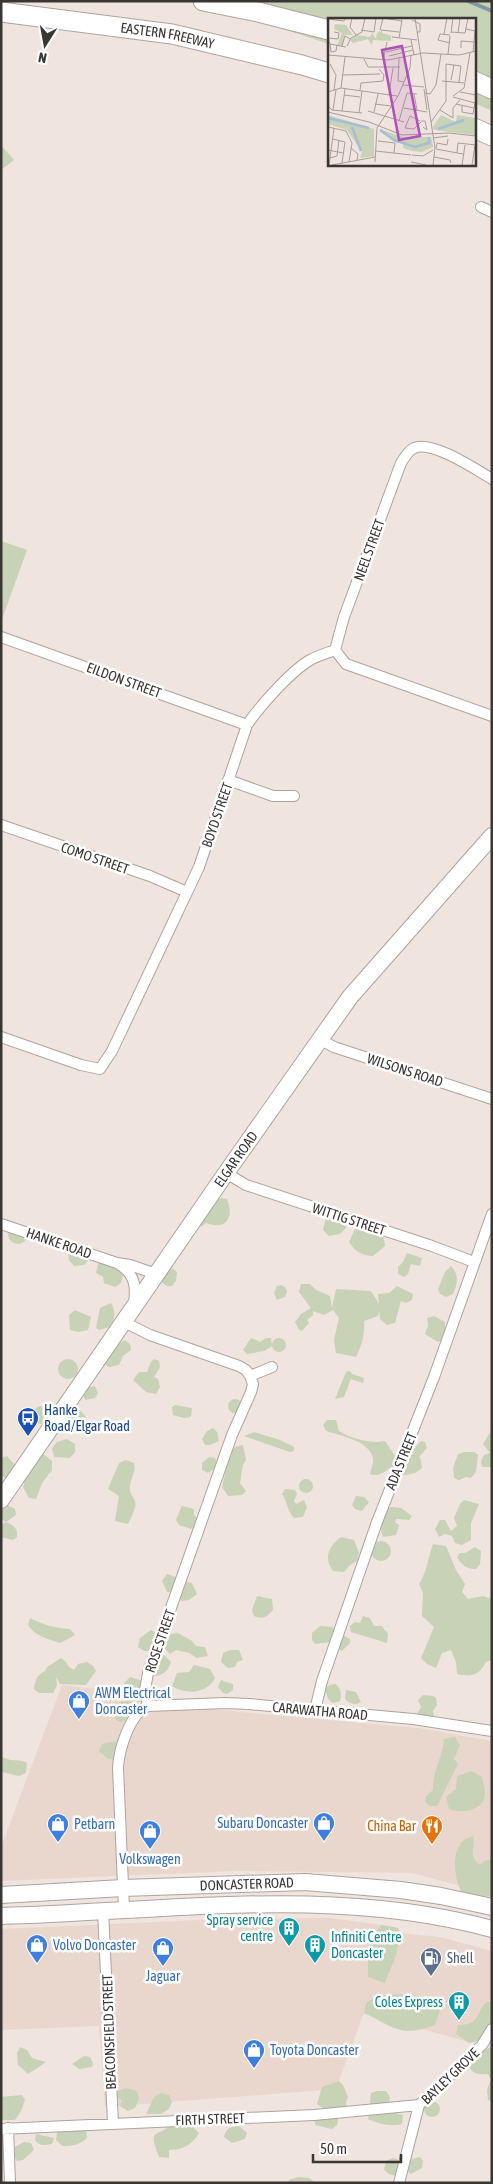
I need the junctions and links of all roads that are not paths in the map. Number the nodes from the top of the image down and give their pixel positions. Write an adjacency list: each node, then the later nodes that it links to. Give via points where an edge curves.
1 (204, 1): 3 (highway)
2 (1, 12): 4 (highway, EASTERN FREEWAY, via 172,34)
3 (328, 30)
4 (328, 73)
5 (476, 82): 6 (highway)
6 (492, 89)
7 (476, 129): 8 (highway)
8 (492, 136)
9 (481, 207): 10 (street)
10 (492, 212)
11 (492, 480): 13 (street, NEEL STREET, via 431,447 409,451 401,463)
12 (1, 637): 15 (street, EILDON STREET)
13 (335, 650): 14 (street, via 346,664); 15 (street, BOYD STREET, via 301,666 260,707)
14 (492, 716)
15 (247, 725): 16 (street, BOYD STREET)
16 (228, 780): 17 (street, via 273,796); 20 (street, BOYD STREET, via 199,867)
17 (294, 796)
18 (1, 825): 20 (street, COMO STREET, via 150,876)
19 (492, 836): 22 (main road, ELGAR ROAD, via 356,990)
20 (187, 892): 21 (street, BOYD STREET, via 112,1051 100,1069)
21 (1, 1037)
22 (319, 1039): 23 (street, WILSONS ROAD, via 334,1047); 24 (main road, ELGAR ROAD)
23 (492, 1099)
24 (226, 1172): 27 (street, WITTIG STREET, via 246,1185); 29 (main road, ELGAR ROAD)
25 (492, 1214): 27 (street, ADA STREET)
26 (1, 1224): 28 (street, HANKE ROAD)
27 (474, 1262): 36 (street, ADA STREET, via 432,1385 377,1522)
28 (117, 1264): 29 (street, HANKE ROAD); 30 (street, HANKE ROAD, via 134,1280)
29 (156, 1274): 30 (main road, ELGAR ROAD)
30 (134, 1307): 31 (main road, ELGAR ROAD)
31 (124, 1322): 33 (street, via 142,1332 239,1366); 34 (main road, ELGAR ROAD)
32 (272, 1367): 33 (street)
33 (250, 1376): 35 (street, ROSE STREET, via 251,1392 232,1435 148,1673 145,1690)
34 (1, 1500)
35 (148, 1706): 36 (street, CARAWATHA ROAD, via 225,1703); 38 (street, via 134,1716 118,1760)
36 (315, 1710): 37 (street, CARAWATHA ROAD, via 413,1719)
37 (492, 1731)
38 (123, 1888): 39 (main road, DONCASTER ROAD); 41 (main road, DONCASTER ROAD, via 305,1882 401,1890); 42 (street)
39 (102, 1890): 40 (main road, DONCASTER ROAD); 43 (main road)
40 (1, 1895)
41 (492, 1907)
42 (124, 1909): 43 (main road, DONCASTER ROAD); 45 (main road, DONCASTER ROAD, via 311,1904 404,1912)
43 (103, 1910): 44 (main road, DONCASTER ROAD); 48 (street, BEACONSFIELD STREET)
44 (1, 1916)
45 (492, 1930)
46 (492, 2029): 47 (street, BAYLEY GROVE, via 482,2045)
47 (419, 2105): 48 (street, FIRTH STREET, via 314,2115); 51 (street, BAYLEY GROVE)
48 (113, 2123): 49 (street, FIRTH STREET)
49 (5, 2128): 50 (street)
50 (10, 2183)
51 (399, 2183)

